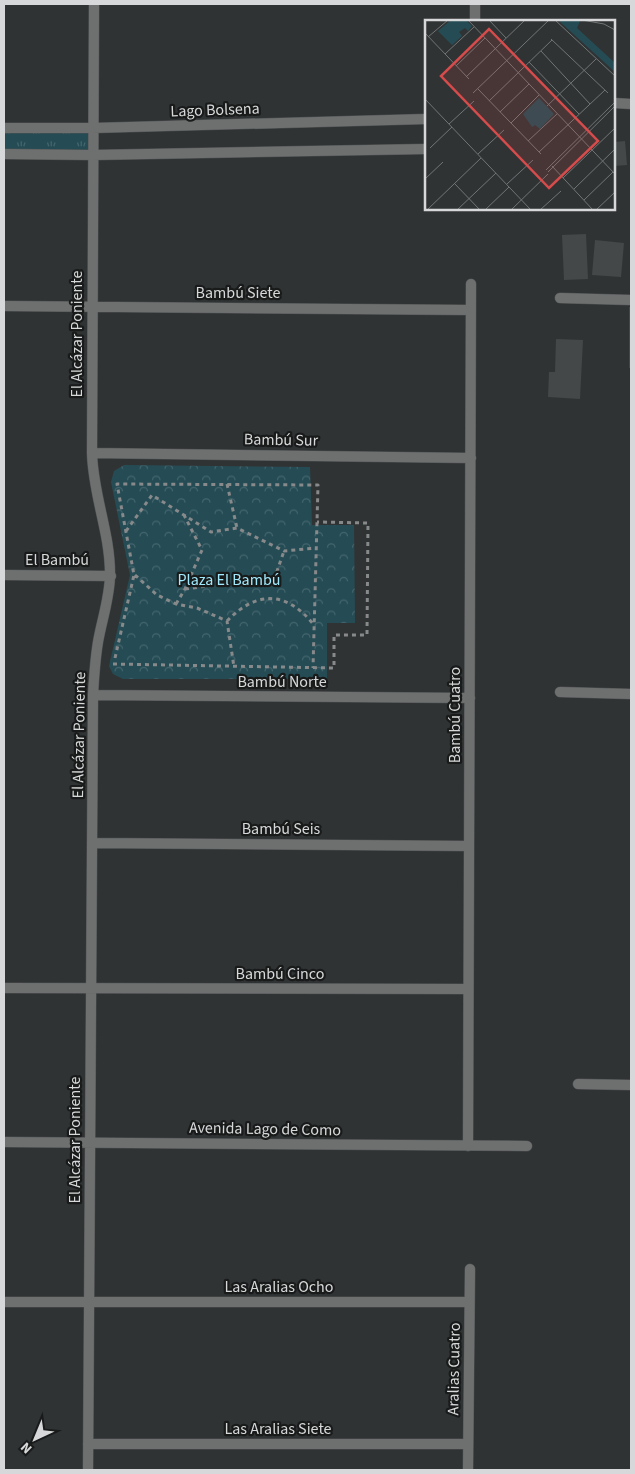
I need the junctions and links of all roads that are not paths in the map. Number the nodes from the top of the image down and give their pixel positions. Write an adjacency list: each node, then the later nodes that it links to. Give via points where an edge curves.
1 (94, 4): 8 (street, El Alcázar Poniente)
2 (475, 4): 3 (street)
3 (475, 20)
4 (615, 103): 5 (street)
5 (631, 104)
6 (425, 119): 8 (street, Lago Bolsena)
7 (4, 128): 8 (street, Lago Bolsena)
8 (93, 128): 11 (street, El Alcázar Poniente)
9 (425, 149): 11 (street)
10 (4, 154): 11 (street)
11 (93, 155): 16 (street, El Alcázar Poniente)
12 (471, 284): 17 (street, Bambú Cuatro)
13 (560, 298): 14 (street)
14 (631, 300)
15 (4, 306): 16 (street, Bambú Siete)
16 (92, 307): 17 (street, Bambú Siete); 18 (street, El Alcázar Poniente)
17 (471, 310): 19 (street, Bambú Cuatro)
18 (92, 453): 19 (street, Bambú Sur); 21 (street, El Alcázar Poniente, via 96,494 110,552)
19 (471, 458): 25 (street, Bambú Cuatro)
20 (4, 575): 21 (street, El Bambú)
21 (110, 576): 24 (street, El Alcázar Poniente, via 95,660)
22 (560, 692): 23 (street)
23 (631, 694)
24 (93, 695): 25 (street, Bambú Norte); 26 (street, El Alcázar Poniente)
25 (470, 698): 27 (street, Bambú Cuatro)
26 (92, 843): 27 (street, Bambú Seis); 29 (street, El Alcázar Poniente)
27 (469, 846): 30 (street, Bambú Cuatro)
28 (4, 988): 29 (street, Bambú Cinco)
29 (91, 988): 30 (street, Bambú Cinco); 34 (street, El Alcázar Poniente)
30 (468, 989): 35 (street, Bambú Cuatro)
31 (578, 1084): 32 (street)
32 (631, 1085)
33 (4, 1142): 34 (street, Avenida Lago de Como)
34 (90, 1142): 35 (street, Avenida Lago de Como); 39 (street, El Alcázar Poniente)
35 (468, 1146): 36 (street, Avenida Lago de Como)
36 (527, 1146)
37 (470, 1269): 40 (street, Aralias Cuatro)
38 (4, 1302): 39 (street, Las Aralias Ocho)
39 (89, 1302): 40 (street, Las Aralias Ocho); 41 (street, El Alcázar Poniente)
40 (469, 1302): 42 (street, Aralias Cuatro)
41 (88, 1444): 42 (street, Las Aralias Siete); 43 (street, El Alcázar Poniente)
42 (468, 1444): 44 (street, Aralias Cuatro)
43 (88, 1470)
44 (468, 1470)

